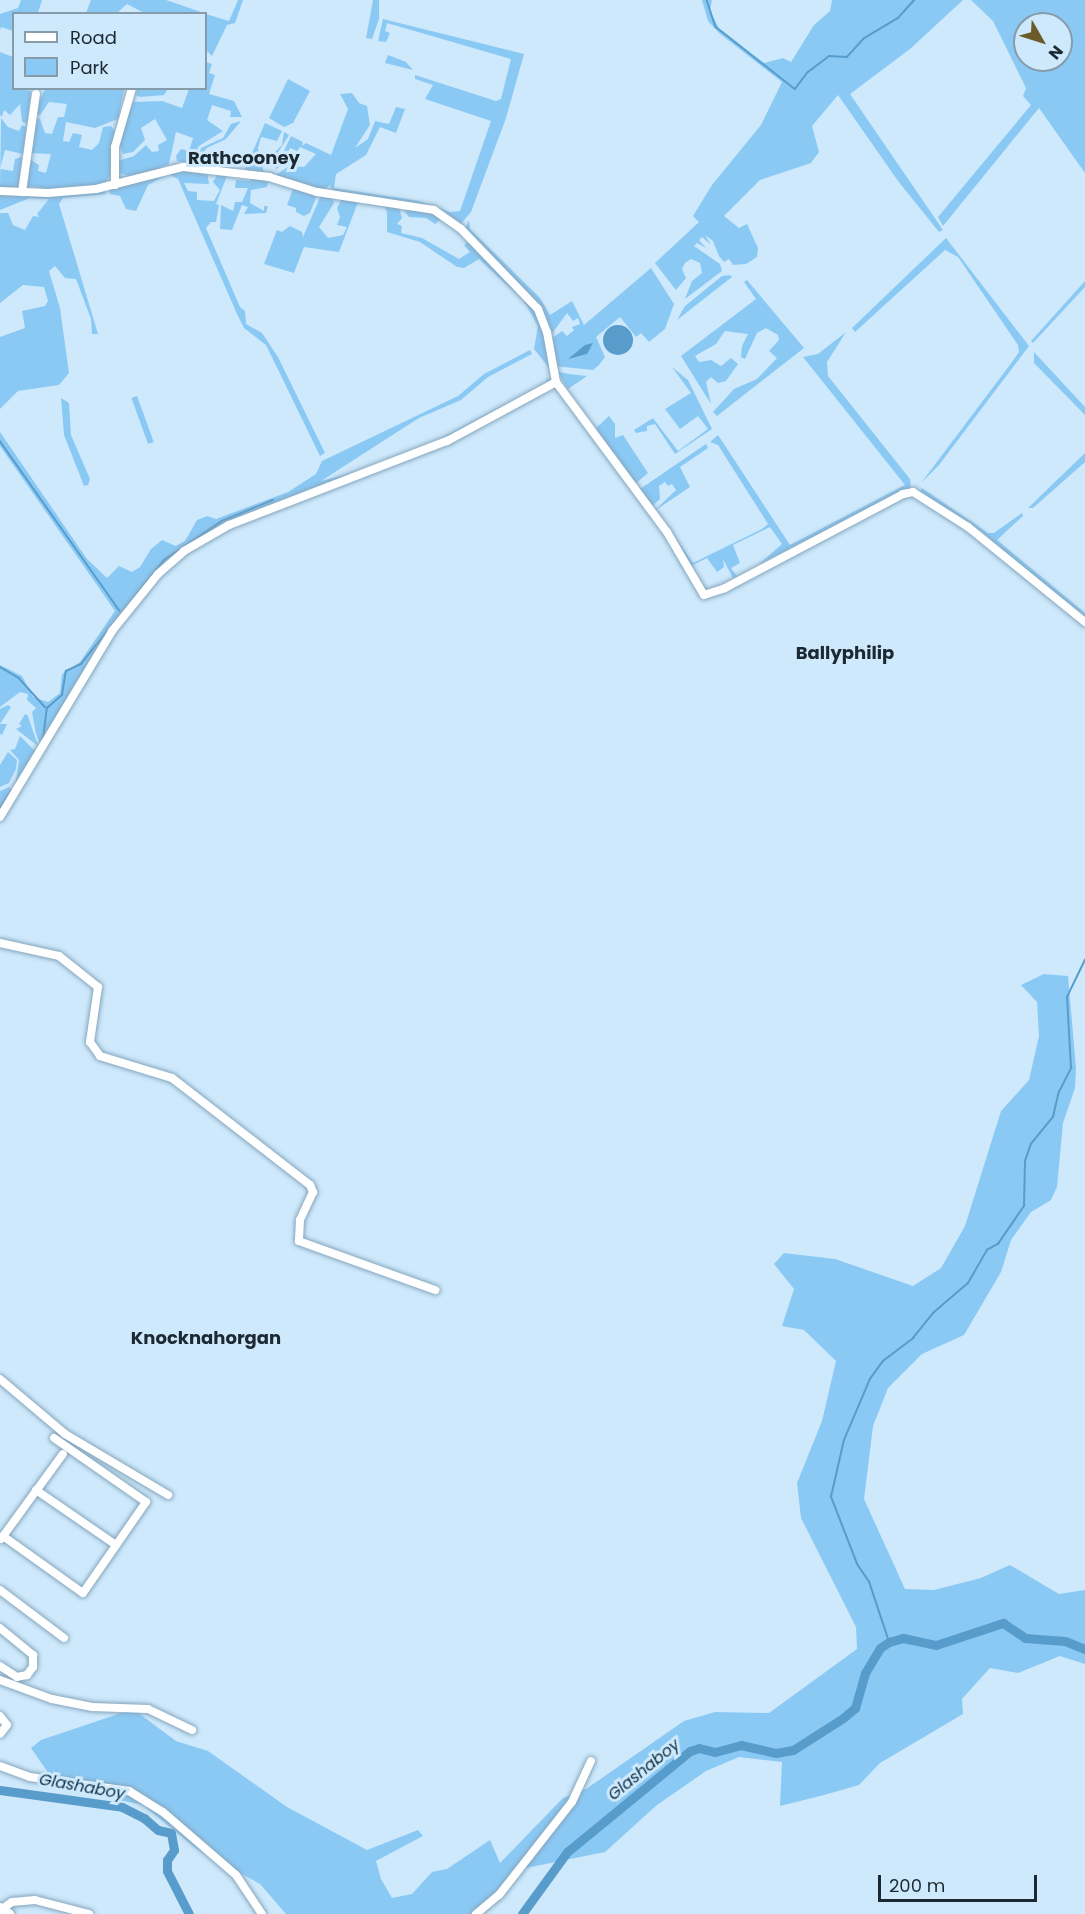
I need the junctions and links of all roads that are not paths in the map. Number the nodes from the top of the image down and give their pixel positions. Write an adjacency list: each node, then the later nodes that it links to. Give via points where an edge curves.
1 (131, 90): 3 (street, via 115,147)
2 (36, 94): 5 (street)
3 (115, 185): 5 (street, via 56,193); 6 (street, via 166,168 193,168 268,177 317,192 434,210 460,229 538,309 548,332)
4 (0, 190): 5 (street)
5 (22, 192)
6 (556, 382): 7 (street, via 667,532 704,595 725,588 913,492 968,526); 8 (street, via 447,441 229,525 184,551 158,574 112,631)
7 (1085, 622)
8 (0, 817)
9 (0, 943): 10 (street, via 58,957 98,987 90,1042 100,1056 172,1078 310,1185 314,1192 300,1220 299,1241)
10 (435, 1290)
11 (0, 1379): 15 (street, via 65,1434)
12 (54, 1438): 17 (street, via 146,1502)
13 (63, 1454): 14 (street)
14 (36, 1490): 16 (street); 17 (street)
15 (168, 1495)
16 (1, 1538): 17 (street, via 83,1593)
17 (116, 1545)
18 (0, 1590): 20 (street)
19 (0, 1628): 21 (street, via 33,1655 33,1667 27,1675 17,1677)
20 (64, 1638)
21 (0, 1666)
22 (0, 1680): 24 (street, via 52,1699 92,1707 148,1709)
23 (0, 1716): 25 (street, via 7,1725)
24 (192, 1730)
25 (0, 1734)
26 (591, 1761): 31 (street, via 572,1802 499,1895)
27 (0, 1766): 30 (street, via 30,1777 129,1791 163,1812 236,1875)
28 (4, 1910): 29 (street, via 12,1902 35,1900)
29 (89, 1914)
30 (262, 1914)
31 (476, 1914)

